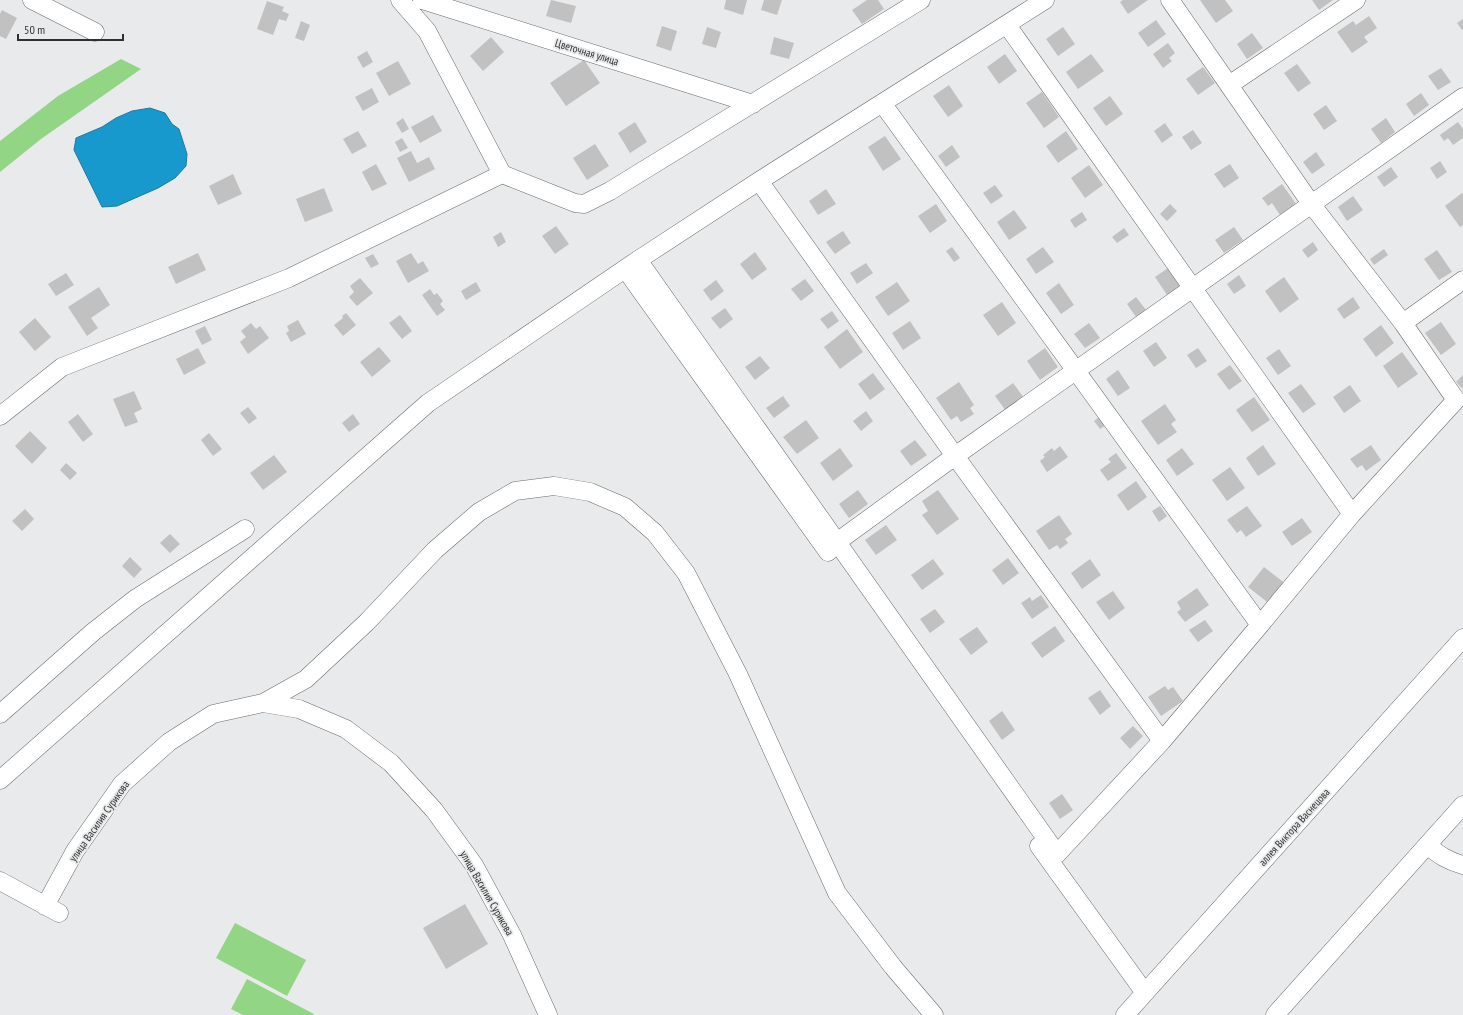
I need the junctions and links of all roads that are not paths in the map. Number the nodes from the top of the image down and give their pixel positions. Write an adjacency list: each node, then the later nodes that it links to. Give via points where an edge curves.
1 (32, 0): 9 (street)
2 (400, 0): 14 (street, via 427,31)
3 (422, 0): 13 (street, Цветочная улица)
4 (921, 0): 13 (street)
5 (1045, 0): 8 (street)
6 (1170, 0): 10 (street)
7 (1353, 1): 10 (street)
8 (1006, 24): 12 (street); 19 (street)
9 (95, 32)
10 (1229, 85): 16 (street)
11 (1463, 97): 16 (street)
12 (882, 103): 15 (street); 21 (street)
13 (753, 104): 14 (street, via 610,191 584,204 575,203)
14 (502, 174): 22 (street, via 289,278 62,367)
15 (759, 181): 17 (street); 23 (street)
16 (1312, 205): 19 (street); 20 (street)
17 (632, 265): 26 (street); 32 (street, via 428,403); 37 (street)
18 (1463, 280): 20 (street)
19 (1192, 288): 21 (street); 24 (street)
20 (1403, 323): 24 (street, via 1456,400)
21 (1076, 371): 23 (street); 27 (street)
22 (2, 411)
23 (955, 456): 26 (street); 31 (street)
24 (1352, 514): 27 (street)
25 (246, 529): 30 (street, via 135,599 93,632)
26 (837, 542): 31 (street, via 1057,854)
27 (1260, 626): 31 (street)
28 (1463, 638): 37 (street, аллея Виктора Васнецова)
29 (263, 703): 36 (street, улица Василия Сурикова, via 213,714 169,742 122,784 75,851 52,910); 38 (street, улица Василия Сурикова, via 299,708 346,729 391,763 434,810 474,865 512,935); 39 (street, via 306,679 367,622 435,550 479,512 515,491 554,486 590,492 625,507 655,533 686,573 738,674 837,893 893,967)
30 (0, 714)
31 (1162, 741)
32 (0, 780)
33 (1463, 805): 34 (street)
34 (1427, 845): 35 (street, via 1440,856); 41 (street)
35 (1463, 865)
36 (0, 881)
37 (1145, 993): 40 (street, аллея Виктора Васнецова)
38 (548, 1015)
39 (934, 1015)
40 (1125, 1015)
41 (1275, 1015)

